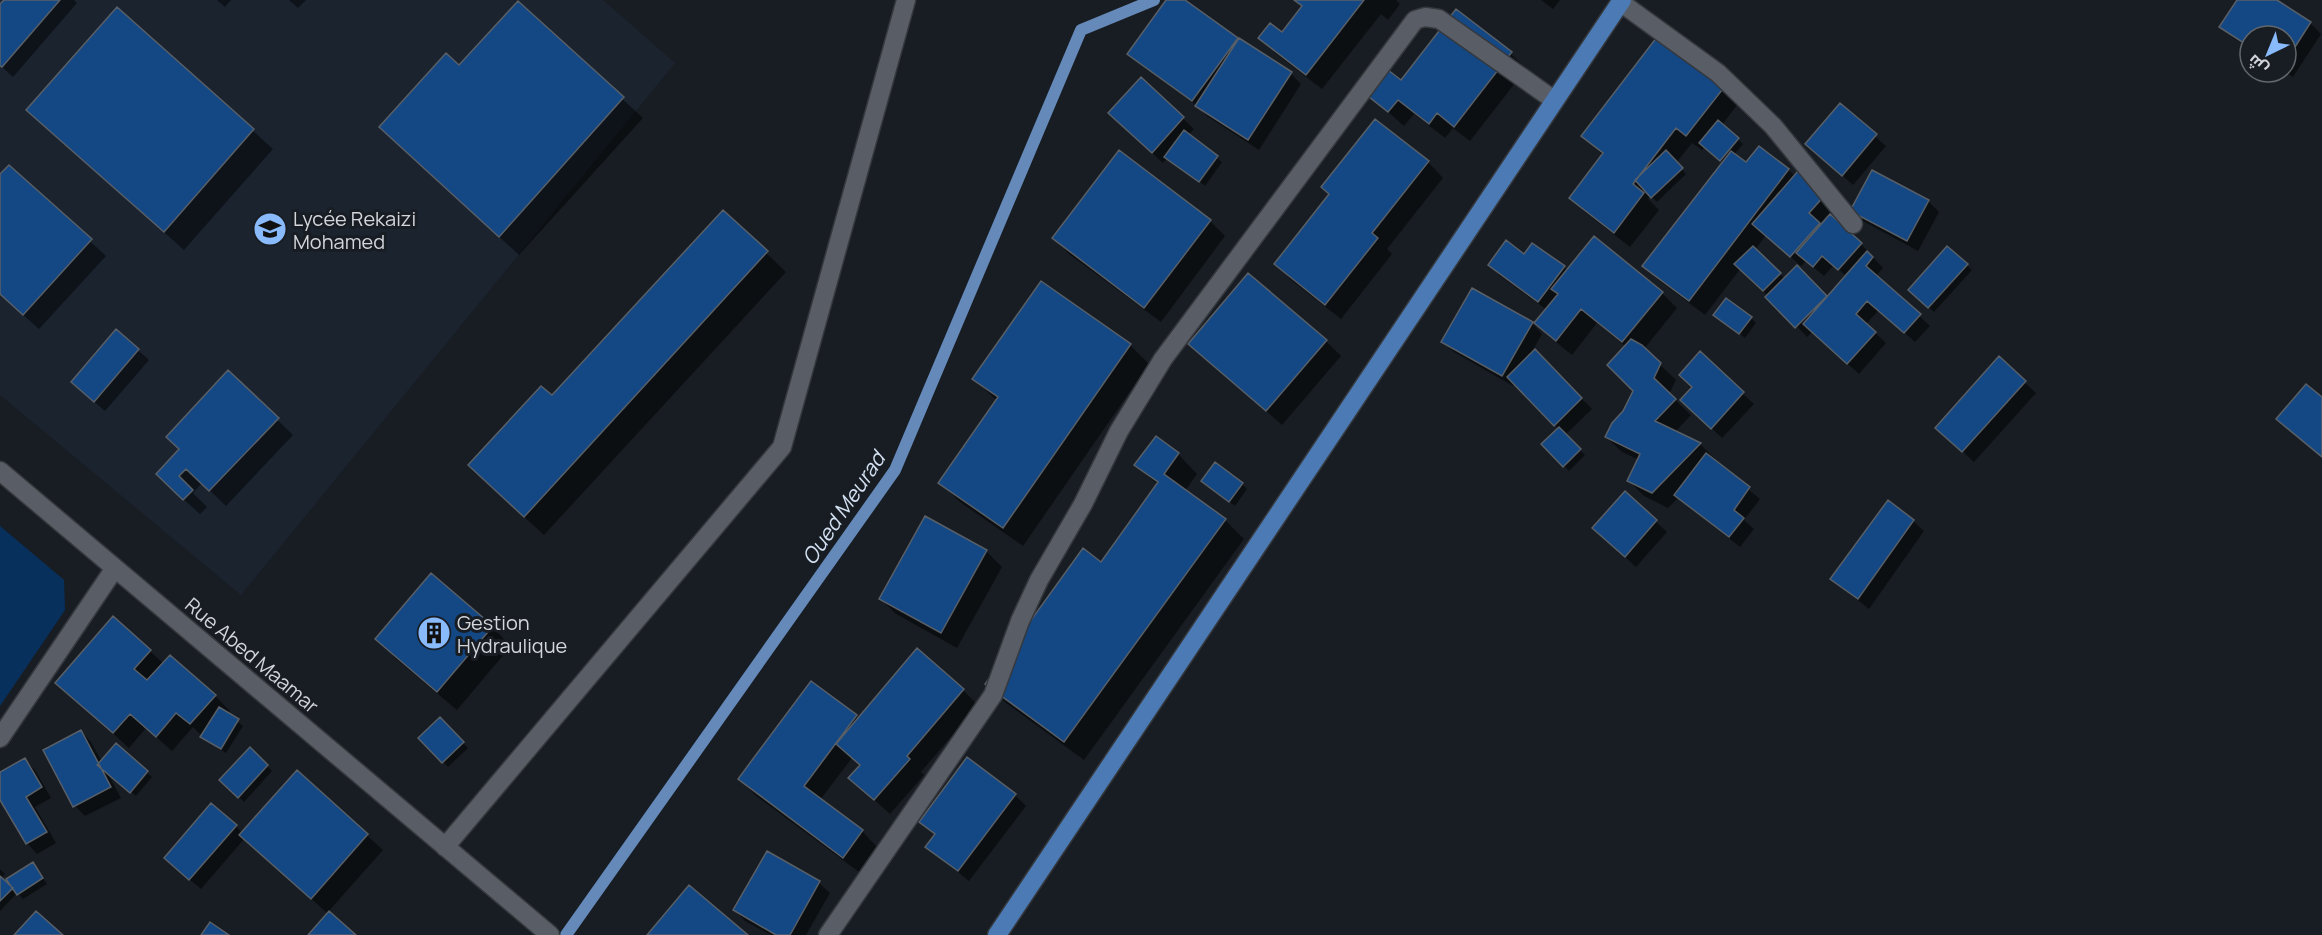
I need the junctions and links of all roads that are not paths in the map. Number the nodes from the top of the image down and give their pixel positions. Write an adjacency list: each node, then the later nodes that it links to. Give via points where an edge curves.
1 (906, 0): 8 (street, via 782,447)
2 (1621, 1): 3 (main road); 4 (street, via 1718,73 1773,126)
3 (1554, 100): 10 (street, via 1438,20 1415,20 1163,359 1119,431 1039,580 993,695); 11 (main road)
4 (1852, 224)
5 (0, 471): 6 (street, Rue Abed Maamar)
6 (115, 567): 7 (street); 8 (street, Rue Abed Maamar)
7 (0, 738)
8 (445, 847): 9 (street, Rue Abed Maamar)
9 (549, 935)
10 (828, 935)
11 (997, 935)

